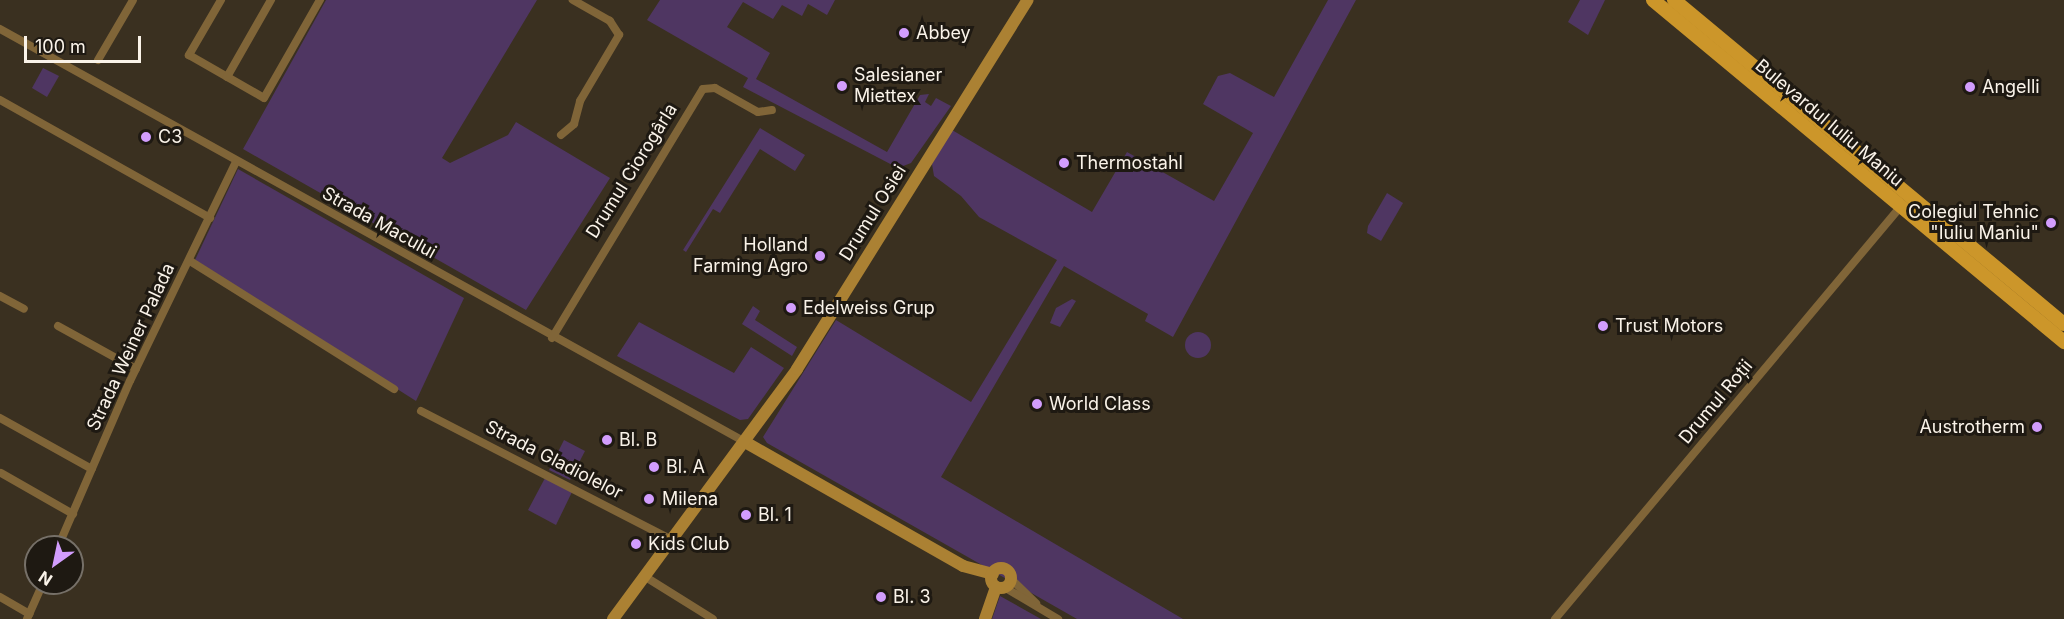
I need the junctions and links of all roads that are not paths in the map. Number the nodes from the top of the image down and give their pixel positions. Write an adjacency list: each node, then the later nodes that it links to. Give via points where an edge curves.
1 (133, 0): 12 (street)
2 (221, 0): 13 (street, via 189,55)
3 (271, 0): 13 (street)
4 (320, 0): 13 (street, via 264,98)
5 (573, 0): 16 (street, via 618,30 618,40 580,101 574,124)
6 (1028, 0): 31 (street, Drumul Osiei, via 797,369)
7 (1653, 0): 9 (main road, Bulevardul Iuliu Maniu)
8 (1674, 0): 11 (main road, Bulevardul Iuliu Maniu)
9 (1685, 26): 11 (main road); 18 (main road, Bulevardul Iuliu Maniu)
10 (0, 29): 17 (street, Strada Macului)
11 (1711, 31): 23 (main road, Bulevardul Iuliu Maniu)
12 (98, 60)
13 (227, 77)
14 (0, 100): 19 (street)
15 (772, 110): 25 (street, Drumul Ciorogârla, via 758,112 715,88 703,89)
16 (561, 135)
17 (236, 162): 19 (street, Strada Weiner Palada); 25 (street, Strada Macului)
18 (1901, 206): 26 (main road, Bulevardul Iuliu Maniu); 49 (street, Drumul Roții)
19 (210, 218): 20 (street, Strada Weiner Palada)
20 (190, 261): 27 (street, Strada Weiner Palada); 28 (street)
21 (0, 296): 22 (street)
22 (24, 309)
23 (2064, 324)
24 (58, 326): 27 (street)
25 (552, 338): 32 (street, Strada Macului)
26 (2064, 342)
27 (136, 369): 34 (street, Strada Weiner Palada)
28 (394, 389)
29 (421, 411): 38 (street, Strada Gladiolelor)
30 (0, 418): 34 (street)
31 (755, 428): 32 (street); 33 (street, Drumul Osiei)
32 (729, 433): 33 (street, Strada Macului)
33 (745, 442): 38 (street, Drumul Osiei); 39 (street, via 963,566)
34 (92, 469): 36 (street, Strada Weiner Palada)
35 (1, 473): 36 (street)
36 (73, 514): 37 (street, Strada Weiner Palada)
37 (63, 535)
38 (672, 540): 40 (street, Drumul Osiei)
39 (993, 574): 41 (street); 41 (street, via 1004,569)
40 (644, 576): 46 (street, Drumul Osiei); 47 (street)
41 (1004, 584): 45 (street); 48 (street)
42 (38, 595): 44 (street)
43 (0, 597): 44 (street)
44 (29, 616)
45 (1055, 617)
46 (613, 619)
47 (713, 619)
48 (985, 619)
49 (1555, 619)

